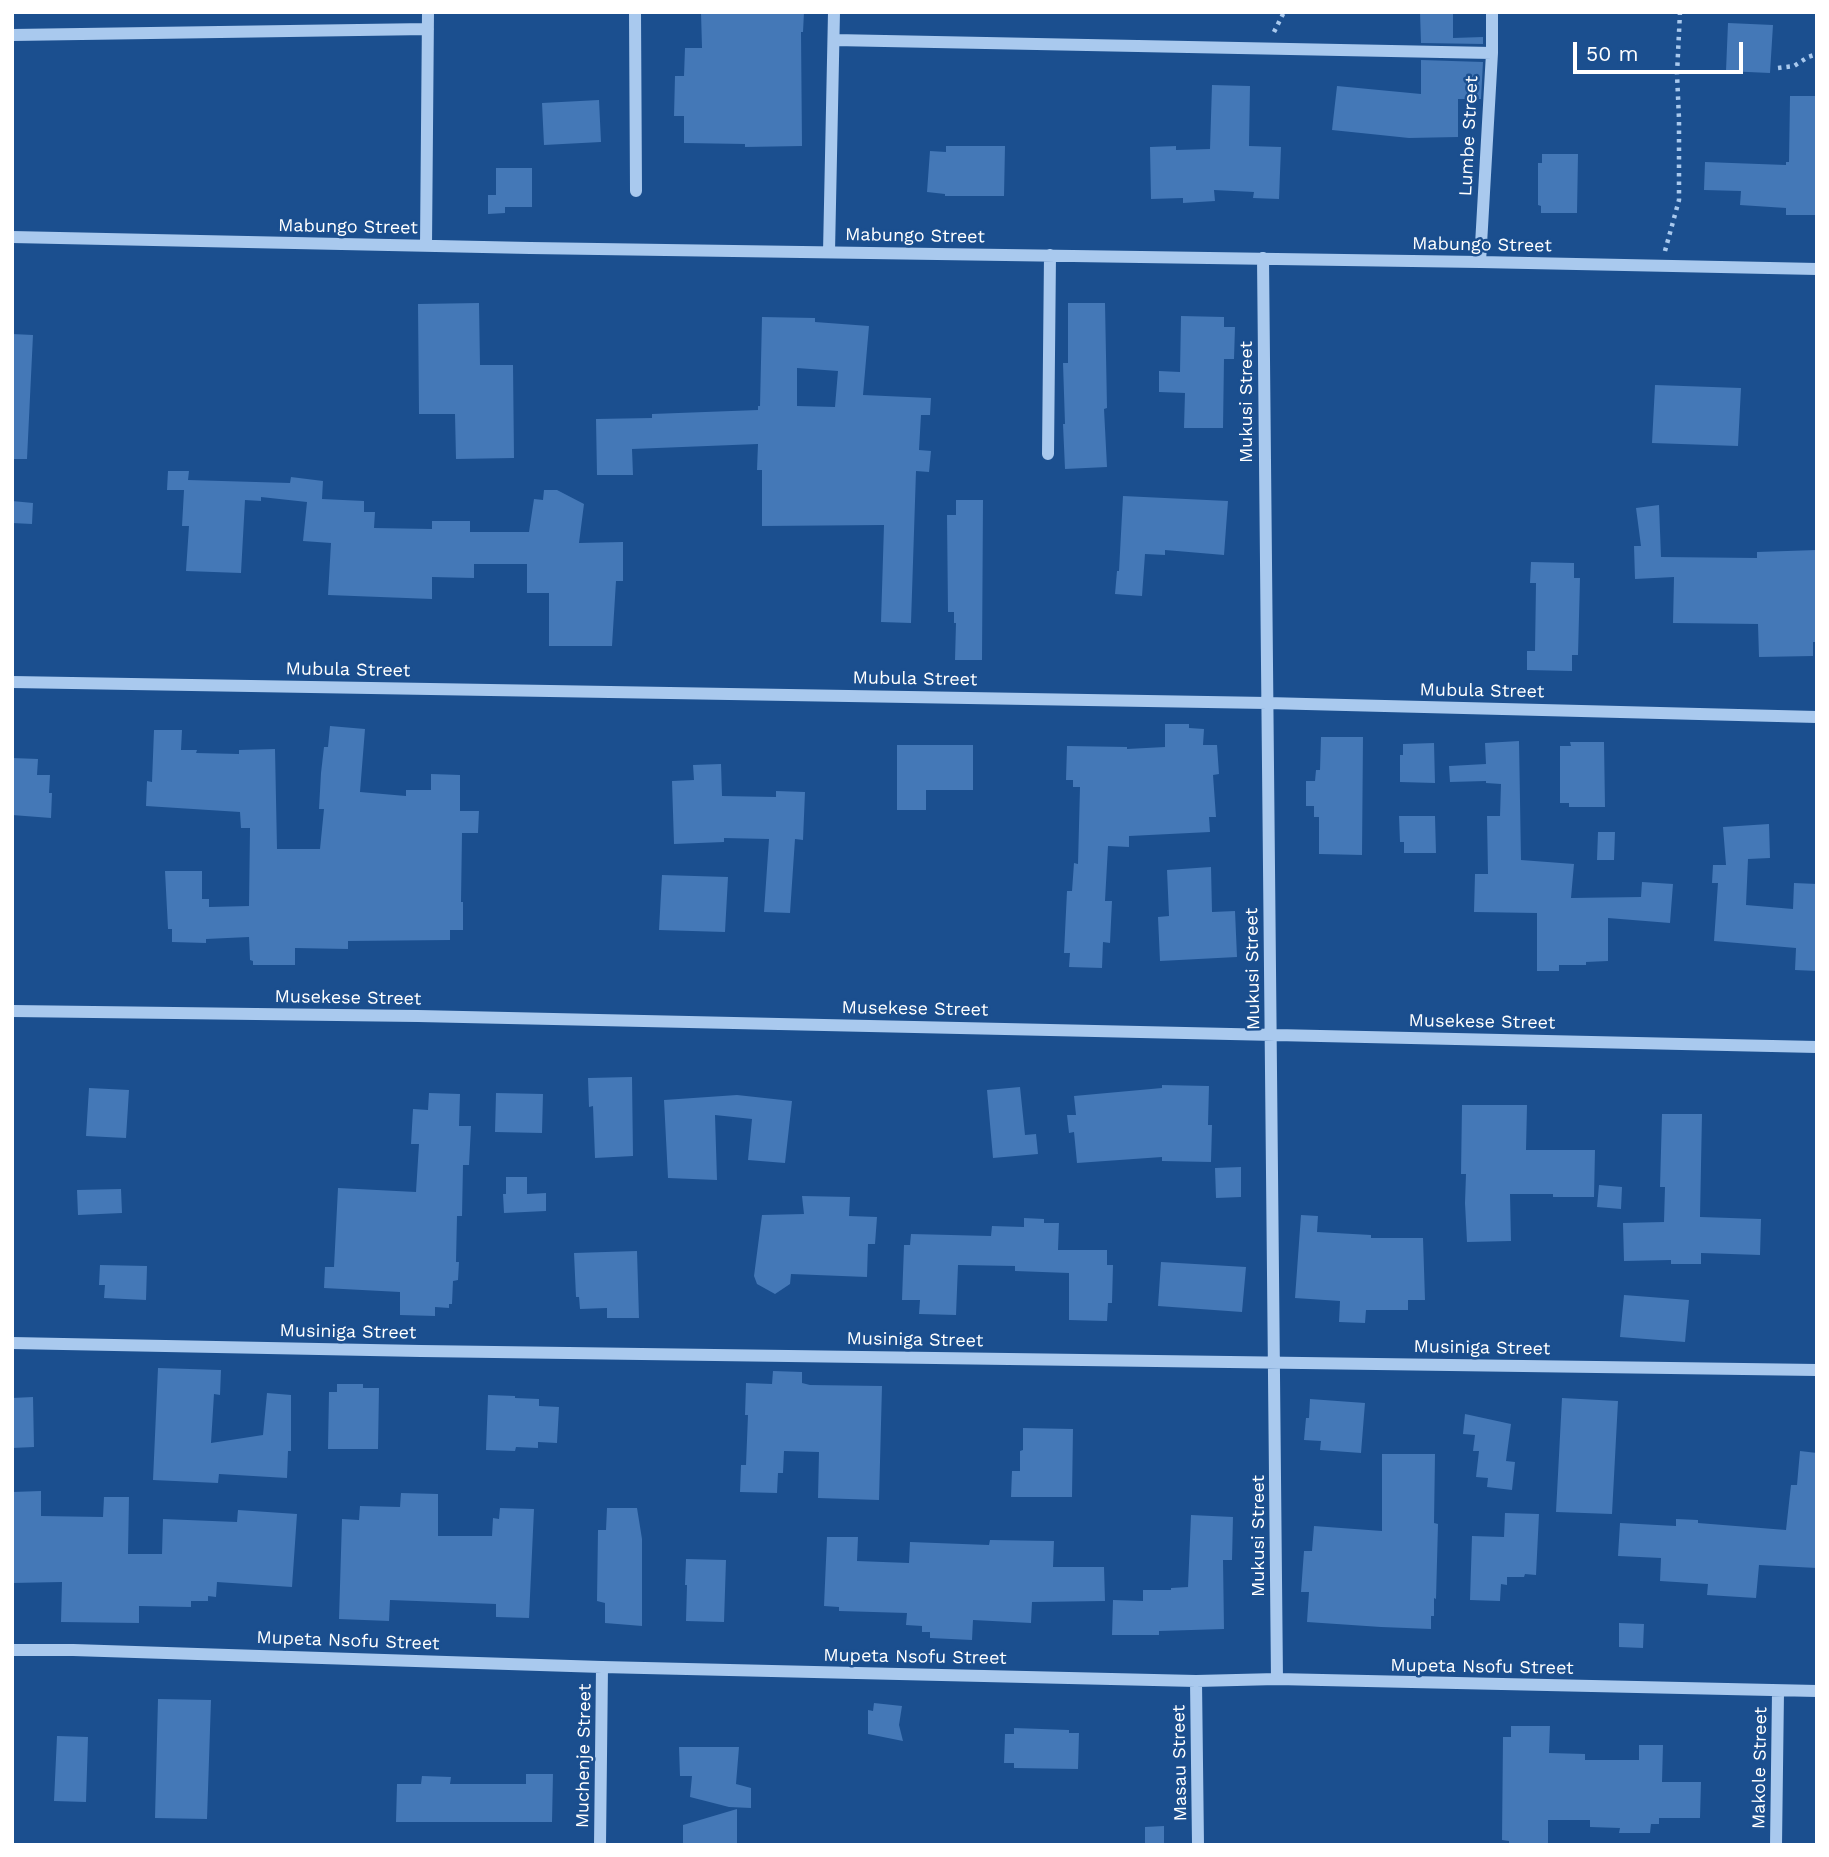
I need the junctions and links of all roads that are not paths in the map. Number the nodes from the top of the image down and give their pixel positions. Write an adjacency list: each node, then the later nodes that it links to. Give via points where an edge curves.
1 (428, 12): 5 (street)
2 (635, 12): 9 (street)
3 (834, 12): 7 (street)
4 (1492, 12): 8 (street, Lumbe Street)
5 (428, 29): 6 (street); 11 (street)
6 (12, 35)
7 (834, 40): 8 (street); 12 (street)
8 (1492, 53): 15 (street, Lumbe Street)
9 (636, 191)
10 (12, 237): 11 (street, Mabungo Street)
11 (426, 246): 12 (street, Mabungo Street)
12 (829, 252): 13 (street, Mabungo Street)
13 (1050, 256): 14 (street, Mabungo Street); 17 (street)
14 (1263, 258): 15 (street, Mabungo Street); 19 (street, Mukusi Street)
15 (1480, 262): 16 (street, Mabungo Street)
16 (1817, 269)
17 (1048, 454)
18 (12, 682): 19 (street, Mubula Street)
19 (1266, 703): 20 (street, Mubula Street); 22 (street, Mukusi Street)
20 (1817, 717)
21 (12, 1011): 22 (street, Musekese Street)
22 (1272, 1034): 23 (street, Musekese Street); 25 (street, Mukusi Street)
23 (1817, 1047)
24 (12, 1343): 25 (street, Musiniga Street)
25 (1276, 1363): 26 (street, Musiniga Street); 29 (street, Mukusi Street)
26 (1817, 1370)
27 (12, 1650): 28 (street, Mupeta Nsofu Street)
28 (602, 1667): 30 (street, Mupeta Nsofu Street); 33 (street, Muchenje Street)
29 (1278, 1679): 30 (street, Mupeta Nsofu Street); 31 (street, Mupeta Nsofu Street)
30 (1196, 1681): 34 (street, Masau Street)
31 (1778, 1692): 32 (street, Mupeta Nsofu Street); 35 (street, Makole Street)
32 (1817, 1692)
33 (600, 1845)
34 (1198, 1845)
35 (1776, 1845)

